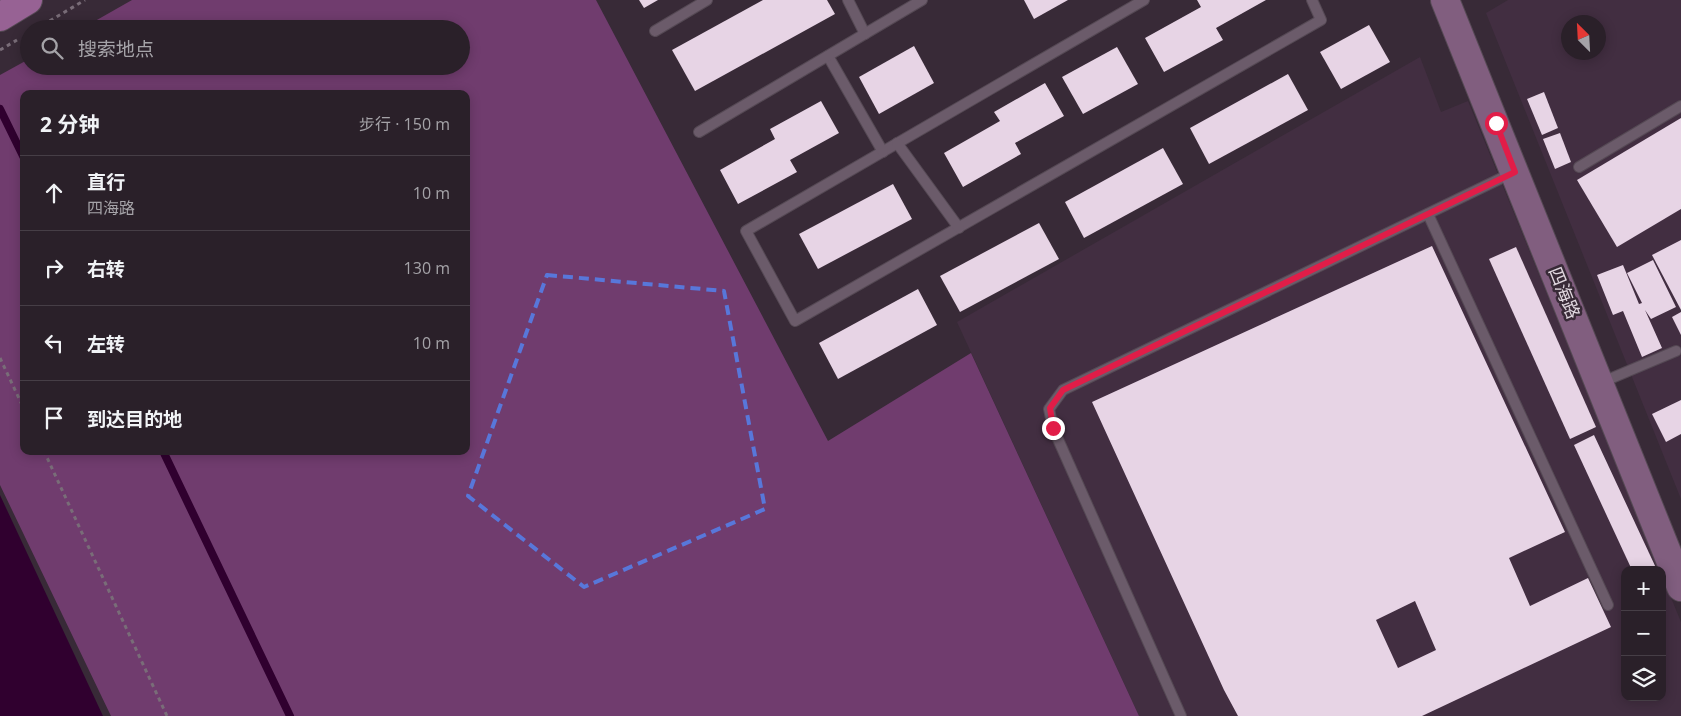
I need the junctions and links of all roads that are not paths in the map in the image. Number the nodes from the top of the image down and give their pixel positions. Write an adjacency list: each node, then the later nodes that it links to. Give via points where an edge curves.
1 (28, 0): 8 (main road)
2 (707, 0): 9 (lane)
3 (848, 0): 10 (lane)
4 (922, 0): 10 (lane)
5 (1144, 0): 14 (lane)
6 (1312, 0): 19 (lane, via 1322,20)
7 (1445, 0): 17 (street, 四海路)
8 (0, 16)
9 (655, 31)
10 (865, 34): 11 (lane)
11 (828, 56): 13 (lane); 15 (lane)
12 (1681, 106): 16 (lane)
13 (698, 132)
14 (898, 144): 15 (lane); 19 (lane)
15 (883, 152): 19 (lane, via 746,231 795,321)
16 (1579, 167)
17 (1515, 172): 18 (lane); 21 (street, 四海路)
18 (1428, 214): 23 (lane); 24 (lane, via 1063,390 1050,408 1053,428)
19 (959, 228)
20 (1676, 352): 21 (lane)
21 (1600, 383): 22 (street, 四海路)
22 (1681, 588)
23 (1608, 605)
24 (1181, 716)

